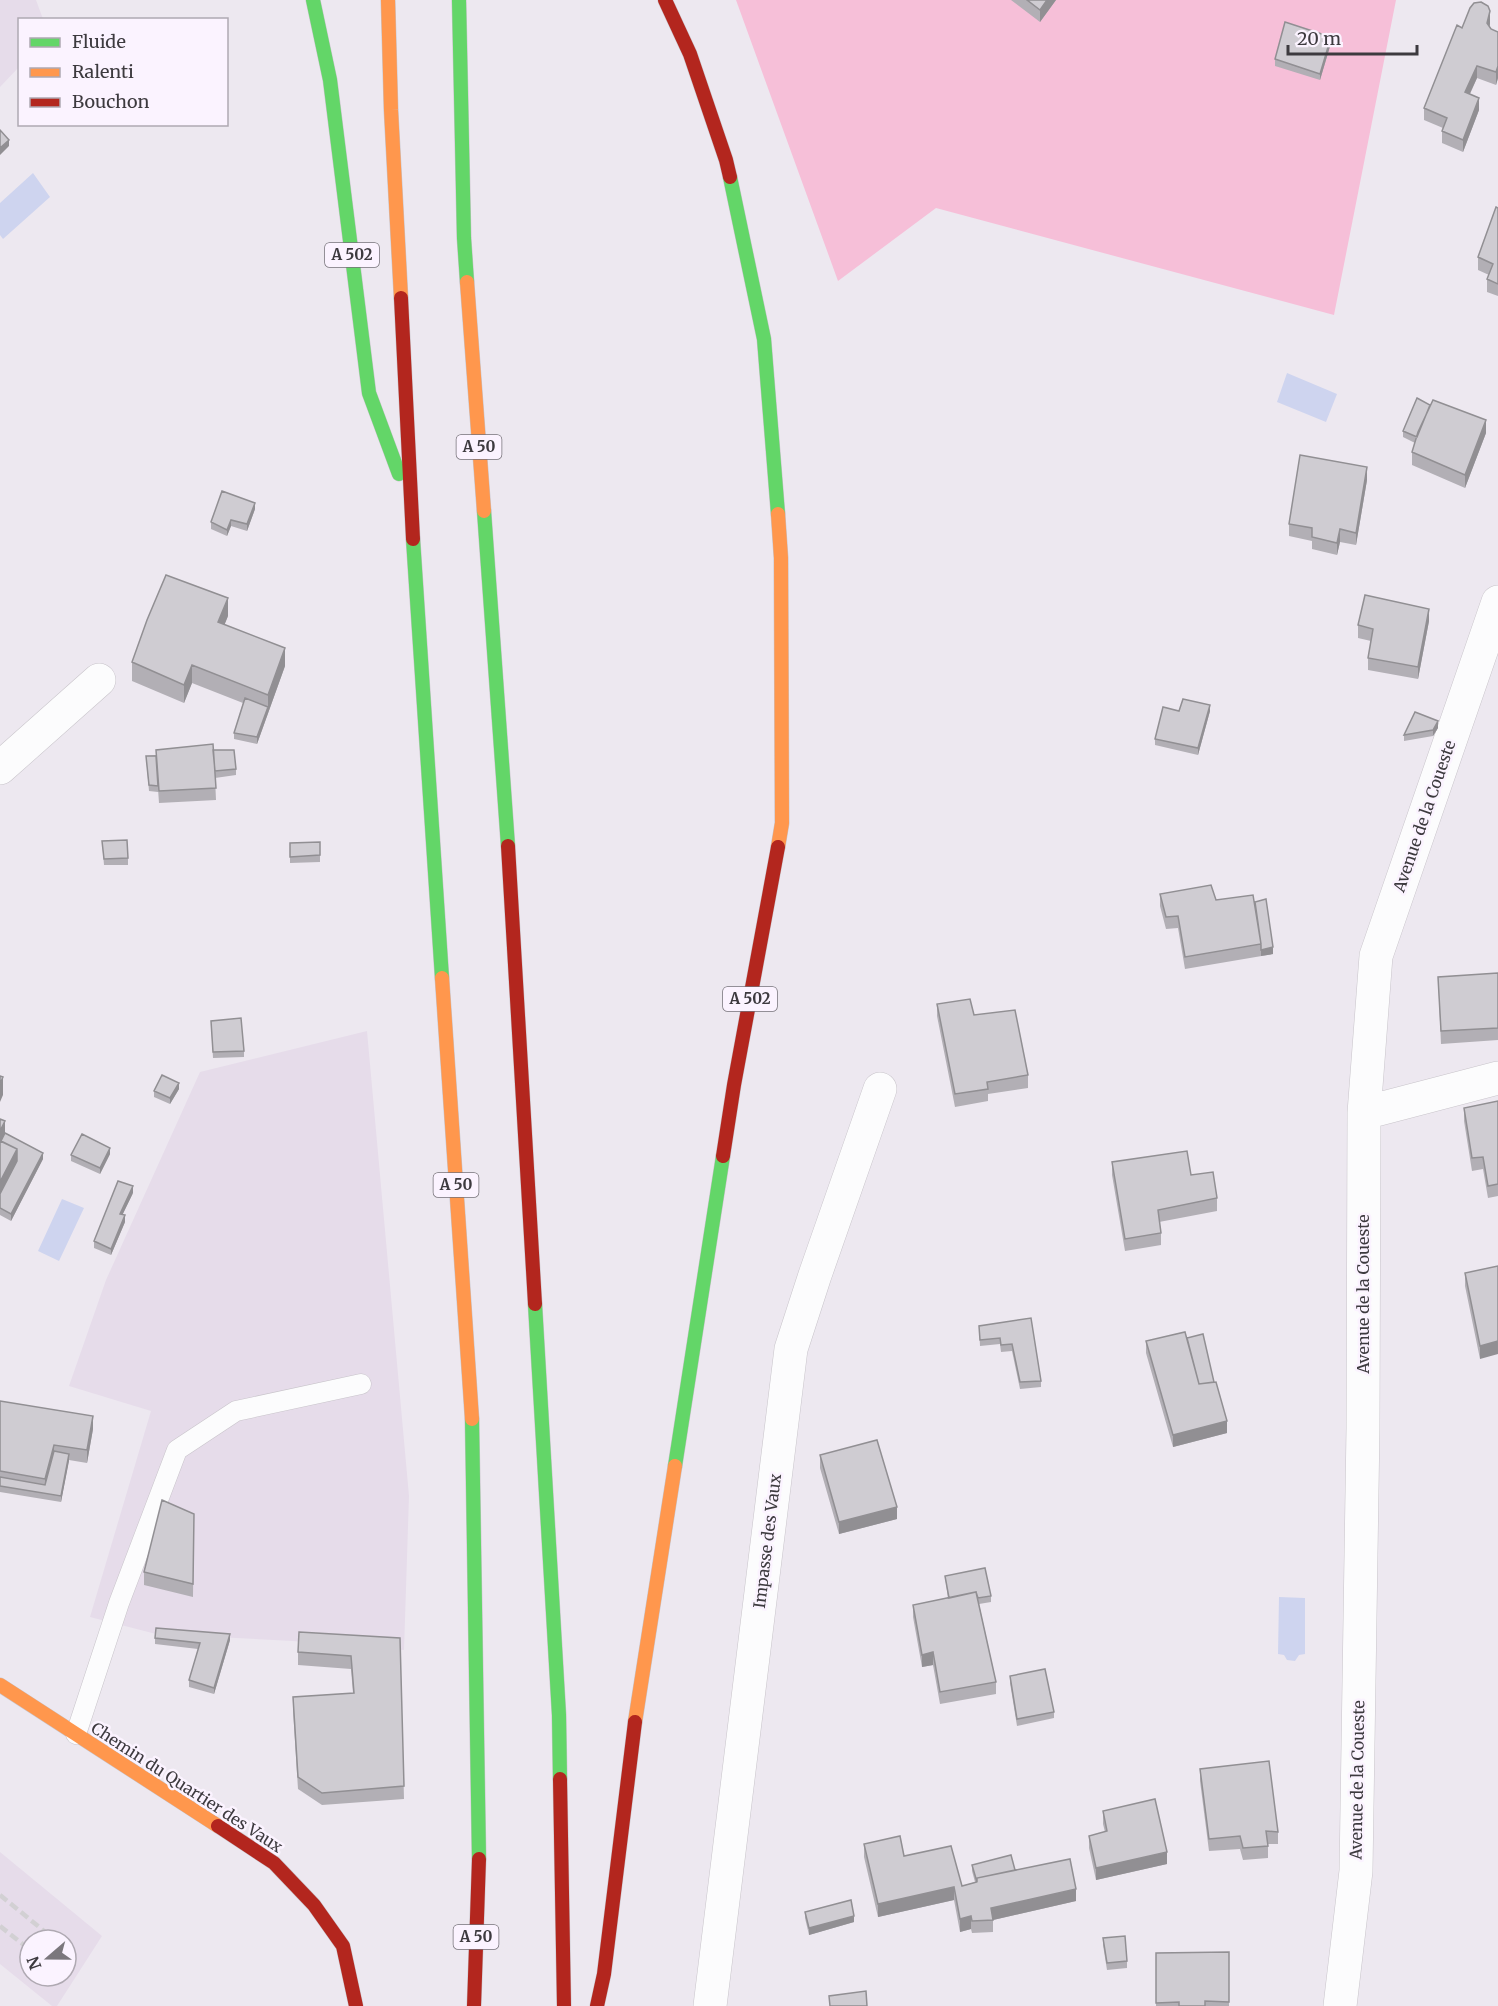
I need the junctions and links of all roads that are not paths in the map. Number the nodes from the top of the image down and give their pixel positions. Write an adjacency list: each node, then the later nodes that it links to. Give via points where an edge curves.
1 (313, 0): 5 (main road, A 502, via 330,80 369,393)
2 (388, 0): 5 (main road, A 50)
3 (459, 0): 17 (main road, A 50, via 464,238 510,882 559,1715)
4 (665, 0): 18 (main road, A 502, via 690,54 726,160 764,339 782,558 782,823 734,1085 692,1349)
5 (411, 504): 16 (main road, A 50, via 473,1437 479,1868)
6 (1498, 602): 11 (street, Avenue de la Coueste, via 1376,956)
7 (99, 680): 8 (street)
8 (0, 768)
9 (1498, 1078): 11 (street)
10 (880, 1089): 19 (street, Impasse des Vaux, via 791,1349)
11 (1364, 1113): 20 (street, Avenue de la Coueste, via 1356,1871)
12 (361, 1384): 14 (lane, via 236,1411 177,1450 119,1602)
13 (0, 1685): 14 (main road, Chemin du Quartier des Vaux)
14 (76, 1734): 15 (main road, Chemin du Quartier des Vaux, via 274,1863 314,1905 343,1946)
15 (356, 2006)
16 (474, 2006)
17 (564, 2006)
18 (597, 2006)
19 (710, 2006)
20 (1340, 2006)

